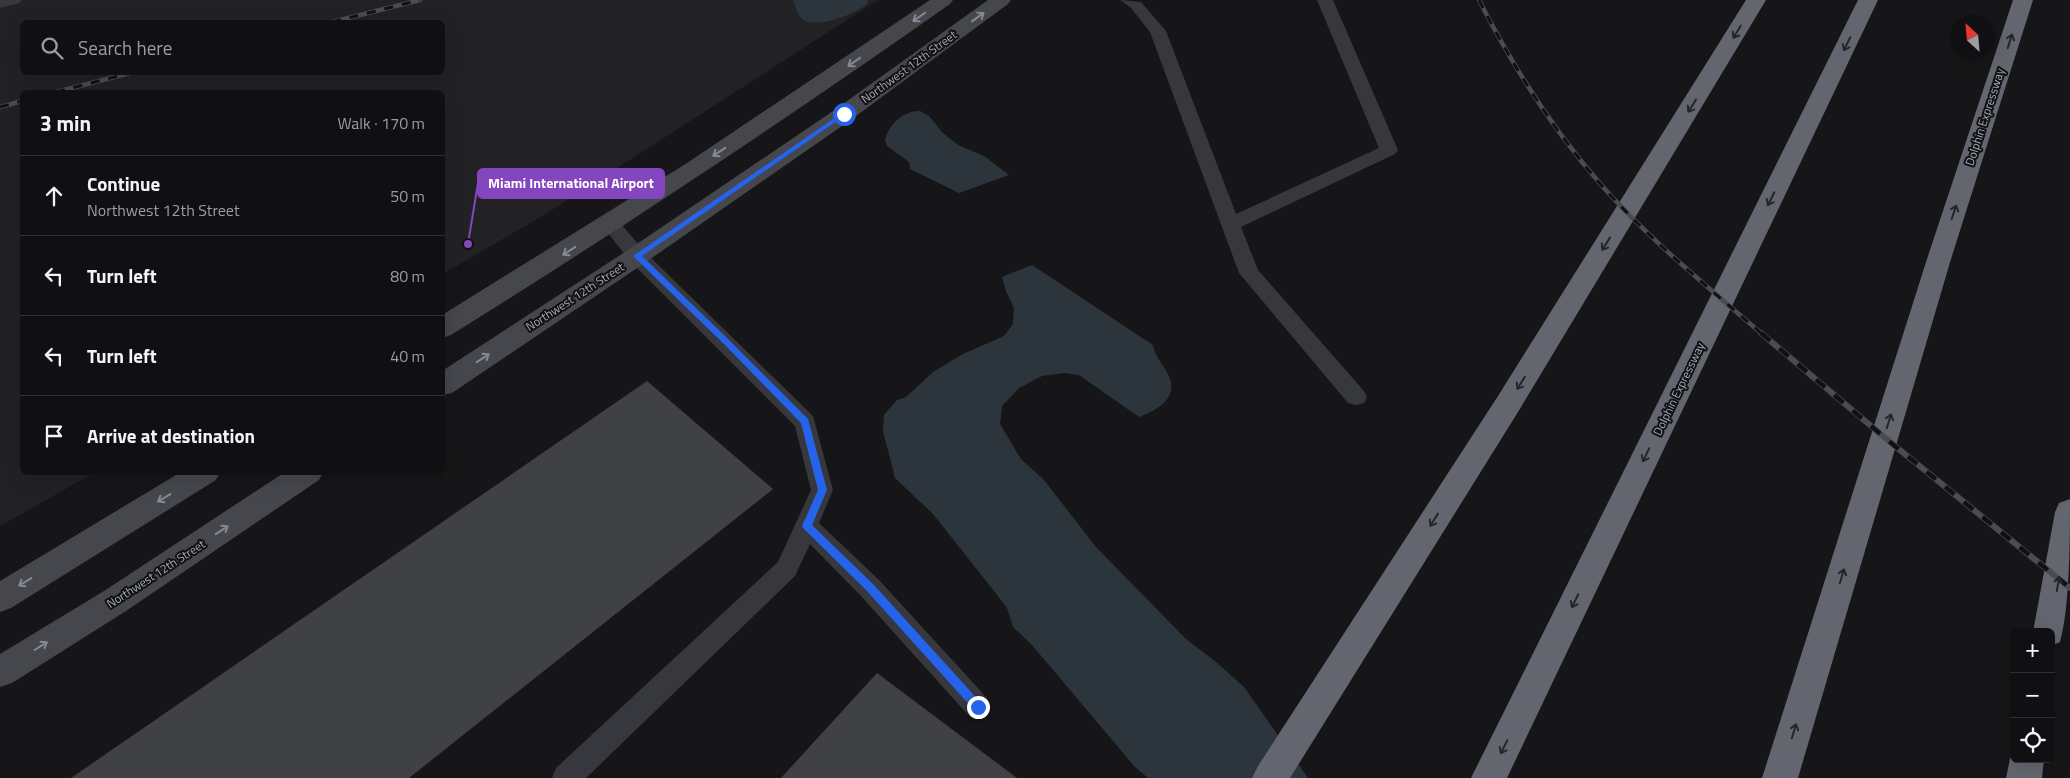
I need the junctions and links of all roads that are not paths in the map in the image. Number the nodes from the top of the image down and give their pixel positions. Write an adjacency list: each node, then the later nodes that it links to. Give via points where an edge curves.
1 (14, 0): 9 (lane)
2 (944, 0): 10 (main road, one-way to 10, via 795,103)
3 (1002, 0): 12 (main road, Northwest 12th Street, one-way to 3, via 844,114)
4 (1128, 0): 11 (lane, via 1158,30)
5 (1325, 0): 11 (lane, via 1389,150)
6 (1756, 0): 26 (highway, one-way to 26, via 1508,404)
7 (1868, 0): 27 (highway, Dolphin Expressway, one-way to 27)
8 (2023, 0): 28 (highway, Dolphin Expressway, one-way to 8, via 1939,259)
9 (0, 3)
10 (610, 224): 12 (lane); 13 (main road, one-way to 13)
11 (1231, 224): 15 (lane, via 1249,273)
12 (637, 256): 14 (main road, Northwest 12th Street, one-way to 12); 19 (lane, via 805,422 822,490)
13 (445, 326)
14 (445, 382)
15 (1356, 397)
16 (201, 475): 20 (main road, one-way to 20)
17 (304, 475): 22 (main road, Northwest 12th Street, one-way to 17)
18 (2070, 512): 21 (highway, one-way to 18)
19 (807, 526): 23 (lane, via 870,588); 25 (lane, via 787,569)
20 (0, 598)
21 (2050, 628)
22 (0, 672)
23 (978, 707)
24 (2026, 763): 29 (highway)
25 (566, 778)
26 (1270, 778)
27 (1489, 778)
28 (1780, 778)
29 (2024, 778)

